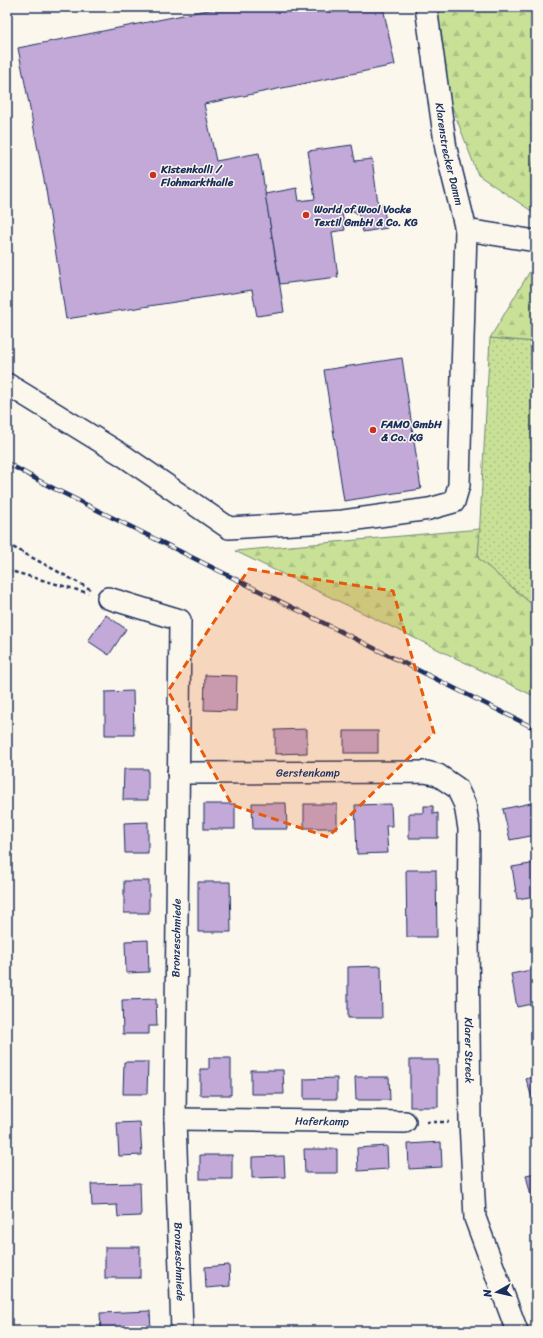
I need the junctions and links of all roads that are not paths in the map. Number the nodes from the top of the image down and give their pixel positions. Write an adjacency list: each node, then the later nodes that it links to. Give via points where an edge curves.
1 (426, 7): 2 (street, Klarenstrecker Damm, via 446,149)
2 (466, 230): 3 (street); 4 (street, Klarenstrecker Damm, via 459,485 454,502 429,509 343,521 229,528 124,456)
3 (536, 240)
4 (7, 384)
5 (108, 598): 6 (street, Bronzeschmiede, via 180,620)
6 (178, 773): 7 (street, Gerstenkamp, via 426,772); 8 (street, Bronzeschmiede)
7 (438, 775): 11 (street, Klarer Streck, via 457,788 465,805 469,829 470,1122 475,1218)
8 (174, 1119): 9 (street, Haferkamp); 10 (street, Bronzeschmiede)
9 (405, 1122)
10 (182, 1331)
11 (517, 1331)

